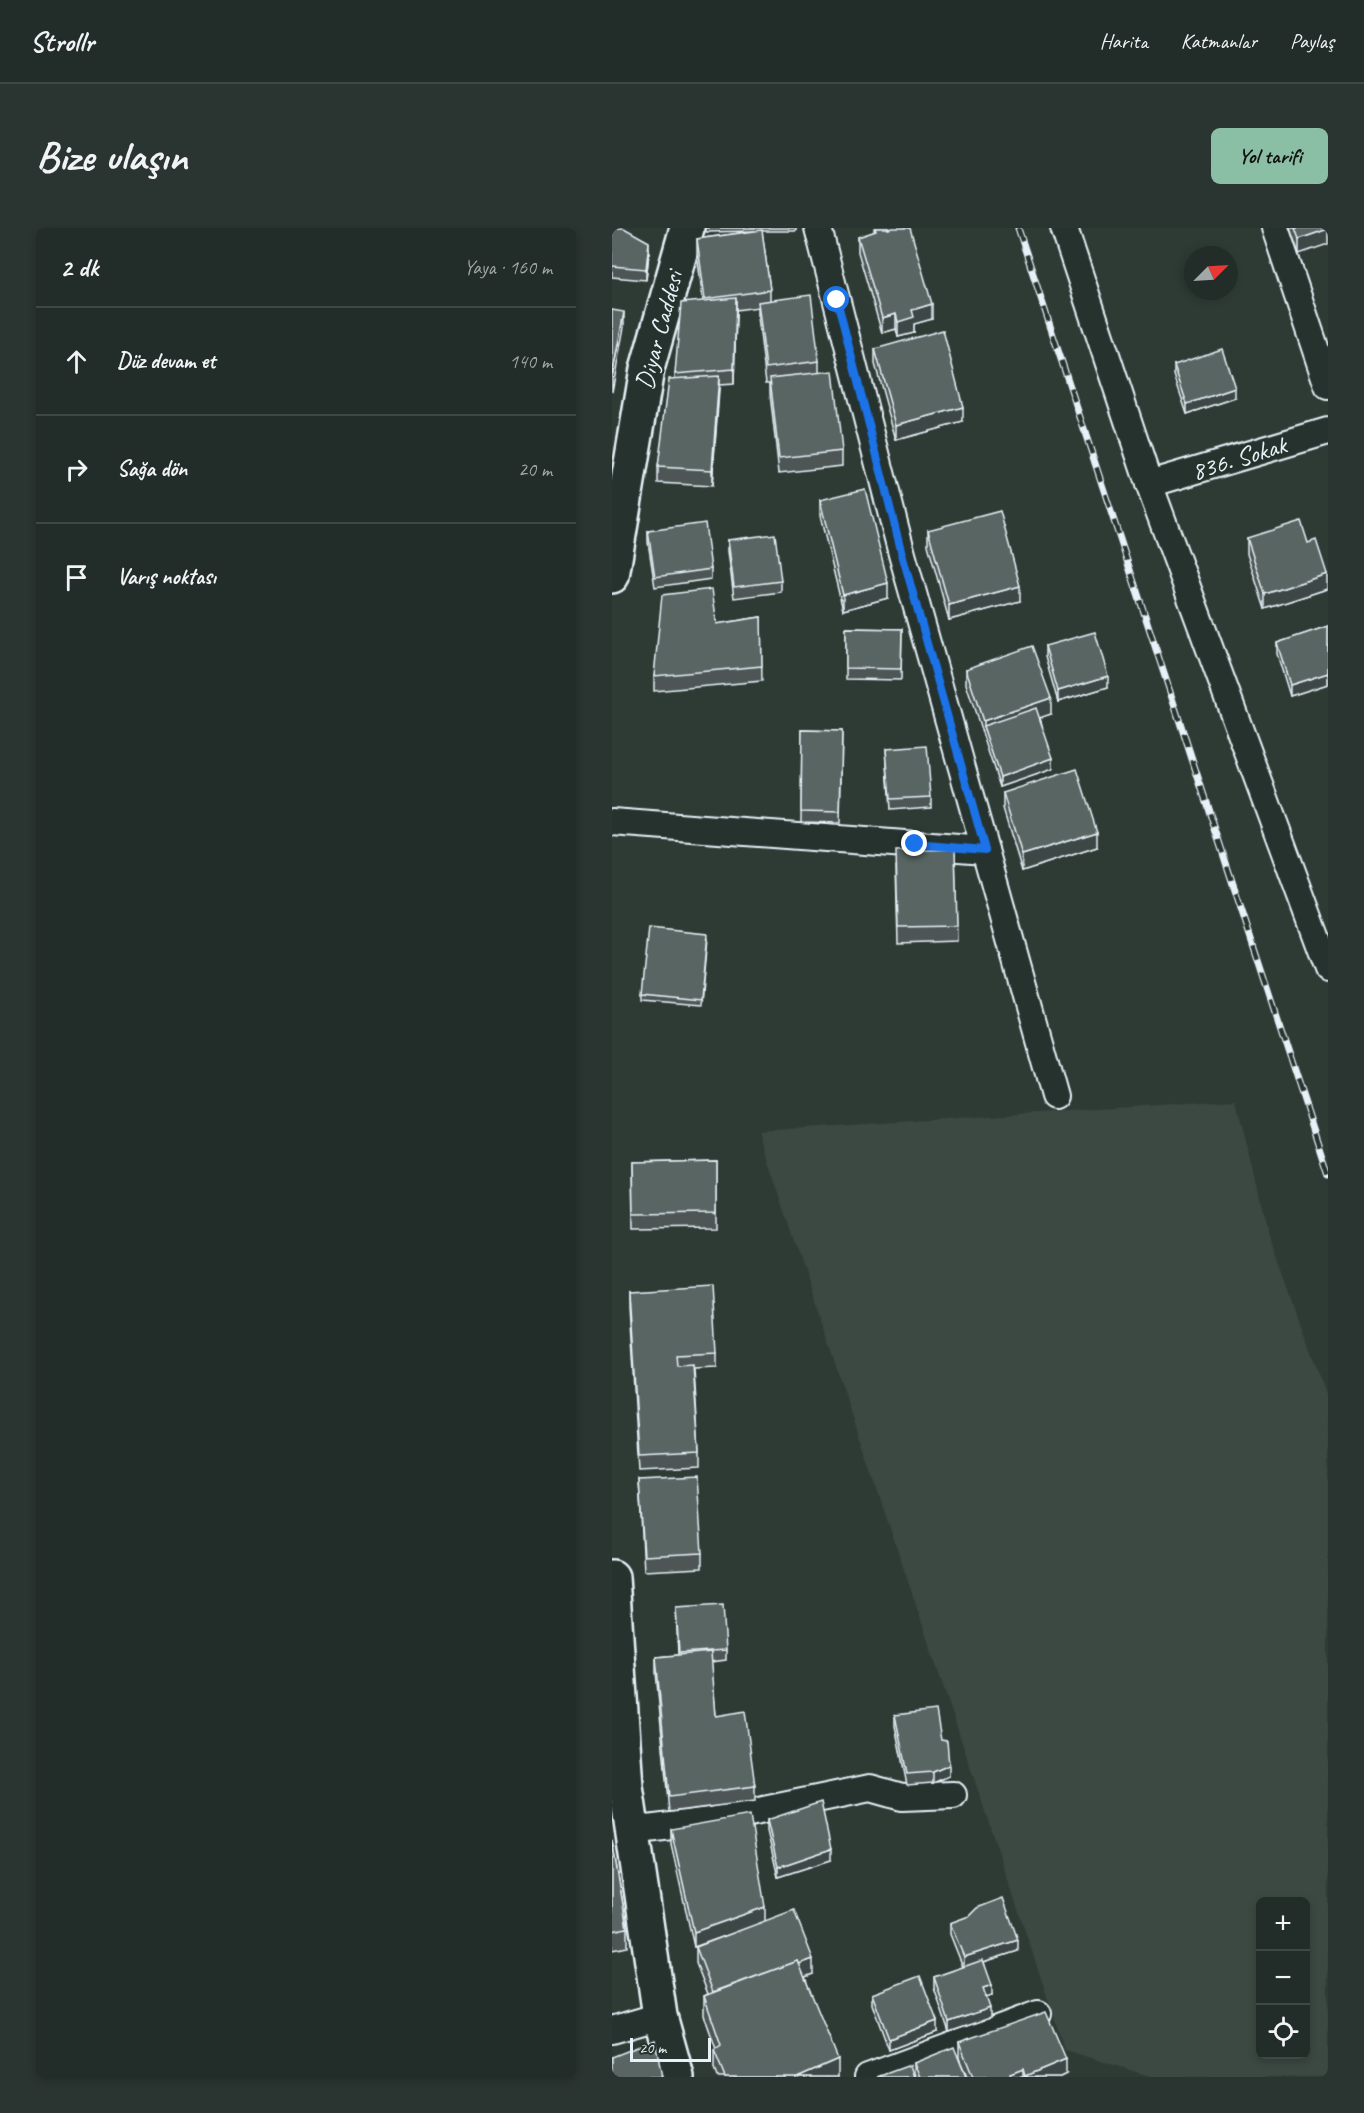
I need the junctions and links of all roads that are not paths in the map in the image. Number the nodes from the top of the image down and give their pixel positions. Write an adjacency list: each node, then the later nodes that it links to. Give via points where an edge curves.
1 (687, 228): 8 (street, Diyar Caddesi, via 647,369)
2 (818, 228): 10 (street, via 902,554)
3 (1064, 228): 7 (street)
4 (1275, 228): 5 (street)
5 (1328, 386)
6 (1328, 431): 7 (street, 836. Sokak)
7 (1149, 484): 11 (street)
8 (612, 576)
9 (612, 822): 10 (street)
10 (985, 850): 12 (street)
11 (1328, 969)
12 (1054, 1096)
13 (612, 1577): 15 (street)
14 (953, 1795): 15 (street, via 902,1797 870,1788 710,1821)
15 (632, 1830): 17 (street)
16 (1038, 2014): 20 (street)
17 (660, 2016): 18 (street); 19 (street)
18 (612, 2030)
19 (677, 2077)
20 (868, 2077)

